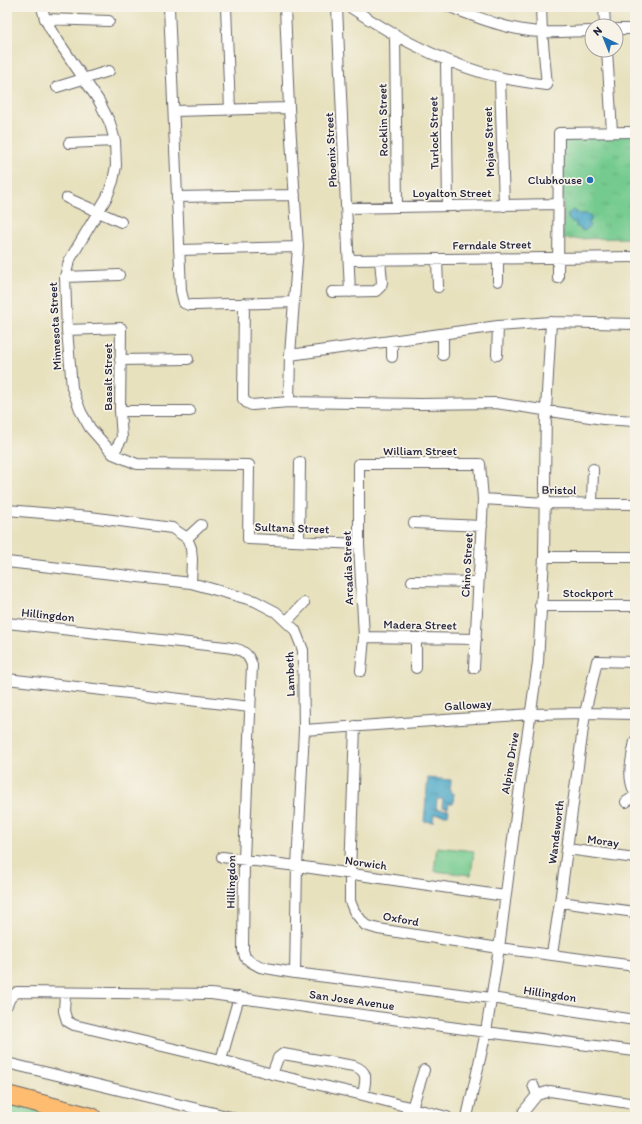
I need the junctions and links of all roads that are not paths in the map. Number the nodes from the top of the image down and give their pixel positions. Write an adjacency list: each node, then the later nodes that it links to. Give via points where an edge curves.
1 (42, 7): 11 (street, Minnesota Street)
2 (169, 7): 26 (street)
3 (226, 7): 25 (street)
4 (285, 7): 24 (street)
5 (337, 7): 38 (street, Phoenix Street)
6 (350, 7): 17 (street)
7 (450, 7): 16 (street, via 515,28)
8 (541, 7): 16 (street)
9 (604, 7): 10 (street)
10 (605, 18)
11 (45, 19): 12 (street); 22 (street, Minnesota Street)
12 (109, 21)
13 (624, 29): 14 (street)
14 (635, 29)
15 (584, 30): 16 (street)
16 (542, 32): 21 (street, via 547,85)
17 (395, 34): 19 (street); 36 (street, Rocklin Street)
18 (607, 58): 27 (street)
19 (446, 60): 21 (street); 35 (street, Turlock Street)
20 (109, 71): 22 (street)
21 (500, 78): 37 (street, Mojave Street)
22 (85, 79): 23 (street); 29 (street, Minnesota Street, via 110,123)
23 (57, 87)
24 (289, 108): 25 (street); 31 (street)
25 (230, 110): 26 (street)
26 (174, 111): 32 (street)
27 (612, 132): 28 (street); 34 (street, via 559,133)
28 (635, 132)
29 (115, 141): 30 (street); 39 (street, Minnesota Street, via 116,166 113,181)
30 (69, 143)
31 (295, 195): 32 (street); 41 (street)
32 (177, 197): 42 (street)
33 (67, 198): 39 (street)
34 (558, 204): 37 (street, Loyalton Street); 43 (street)
35 (448, 205): 36 (street, Loyalton Street); 37 (street, Loyalton Street)
36 (397, 206): 38 (street, Loyalton Street)
37 (504, 206)
38 (347, 208): 47 (street, Phoenix Street)
39 (97, 213): 40 (street); 50 (street, Minnesota Street, via 69,261)
40 (121, 222)
41 (298, 247): 42 (street); 56 (street)
42 (180, 250): 57 (street, via 184,303)
43 (559, 257): 44 (street, Ferndale Street); 45 (street, Ferndale Street); 51 (street)
44 (635, 257)
45 (498, 258): 46 (street, Ferndale Street); 52 (street)
46 (438, 259): 48 (street, Ferndale Street); 53 (street)
47 (349, 260): 48 (street, Ferndale Street); 55 (street, Phoenix Street)
48 (380, 260): 55 (street, via 382,282 378,289 371,292)
49 (119, 275): 50 (street)
50 (65, 278): 61 (street, Minnesota Street)
51 (558, 278)
52 (498, 281)
53 (438, 287)
54 (332, 292): 55 (street)
55 (350, 292)
56 (294, 302): 57 (street); 64 (street)
57 (244, 303): 70 (street, via 243,399 252,405)
58 (551, 322): 59 (street); 60 (street); 71 (street, Alpine Drive)
59 (635, 324)
60 (498, 326): 62 (street); 66 (street)
61 (67, 330): 69 (street, Basalt Street, via 121,328); 75 (street, Minnesota Street, via 72,388 76,401 90,428)
62 (443, 335): 63 (street); 65 (street)
63 (392, 342): 64 (street); 67 (street)
64 (290, 355): 70 (street)
65 (443, 355)
66 (497, 355)
67 (392, 357)
68 (188, 359): 69 (street)
69 (120, 360): 72 (street, Basalt Street)
70 (289, 402): 71 (street, via 496,403)
71 (546, 410): 74 (street); 81 (street, Alpine Drive)
72 (120, 411): 73 (street); 75 (street, Basalt Street, via 122,438)
73 (190, 411)
74 (635, 421)
75 (113, 454): 89 (street, Minnesota Street, via 137,464 248,465)
76 (300, 462): 90 (street)
77 (359, 464): 78 (street, William Street); 91 (street, Arcadia Street)
78 (480, 464): 80 (street, Chino Street)
79 (593, 469): 82 (street)
80 (483, 499): 81 (street, Bristol); 87 (street, Chino Street)
81 (545, 503): 82 (street, Bristol); 92 (street, Alpine Drive)
82 (592, 503): 83 (street, Bristol)
83 (635, 504)
84 (7, 510): 88 (street, via 172,528)
85 (414, 523): 87 (street)
86 (201, 525): 88 (street)
87 (482, 526): 96 (street, Chino Street)
88 (187, 538): 97 (street, via 191,548)
89 (248, 539): 90 (street, Sultana Street)
90 (299, 541): 91 (street, Sultana Street)
91 (360, 544): 103 (street, Arcadia Street)
92 (544, 557): 93 (street); 99 (street, Alpine Drive)
93 (635, 557)
94 (7, 562): 97 (street, Lambeth)
95 (412, 581): 96 (street)
96 (478, 582): 105 (street, Chino Street)
97 (191, 583): 101 (street, Lambeth, via 255,601)
98 (304, 603): 101 (street)
99 (540, 606): 100 (street, Stockport); 113 (street, Alpine Drive, via 538,662)
100 (635, 606)
101 (287, 621): 116 (street, Lambeth, via 298,636 303,650)
102 (7, 623): 111 (street, Hillingdon, via 239,649 249,656 252,665)
103 (364, 637): 104 (street, Madera Street); 109 (street, Arcadia Street)
104 (416, 639): 105 (street, Madera Street); 107 (street)
105 (476, 639): 108 (street, Chino Street)
106 (635, 662): 112 (street, Wandsworth, via 597,661)
107 (416, 668)
108 (474, 668)
109 (361, 671)
110 (7, 679): 111 (street)
111 (250, 707): 124 (street, Hillingdon)
112 (585, 713): 113 (street, Galloway); 114 (street, Galloway); 121 (street, Wandsworth)
113 (531, 714): 115 (street, Galloway); 127 (street, Alpine Drive)
114 (635, 714)
115 (355, 726): 116 (street, Galloway); 126 (street, Oxford)
116 (304, 730): 125 (street, Lambeth)
117 (635, 741): 118 (street, via 630,778)
118 (635, 793)
119 (635, 796): 120 (street)
120 (626, 802)
121 (567, 849): 123 (street, Moray); 128 (street, Wandsworth)
122 (222, 857): 124 (street, Norwich)
123 (635, 858)
124 (244, 859): 125 (street, Norwich); 133 (street, Hillingdon, via 243,958 260,967)
125 (297, 866): 126 (street, Norwich); 133 (street, Lambeth)
126 (350, 874): 127 (street, Norwich); 130 (street, Oxford, via 350,901 355,919 365,925)
127 (505, 896): 130 (street, Alpine Drive)
128 (560, 902): 129 (street); 131 (street, Wandsworth)
129 (635, 912)
130 (499, 948): 131 (street, Oxford); 136 (street, Alpine Drive)
131 (552, 954): 132 (street, Oxford)
132 (635, 966)
133 (295, 973): 136 (street, Hillingdon)
134 (65, 994): 135 (street, San Jose Avenue, via 211,994); 137 (street, San Jose Avenue, via 17,992); 141 (street, via 64,1011 67,1021 74,1025)
135 (239, 997): 139 (street, San Jose Avenue); 141 (street)
136 (491, 998): 138 (street, Hillingdon); 139 (street, Alpine Drive)
137 (7, 1005)
138 (635, 1020)
139 (486, 1032): 140 (street, San Jose Avenue); 154 (street, Alpine Drive)
140 (635, 1051)
141 (222, 1060): 144 (street)
142 (7, 1063): 152 (street)
143 (424, 1070): 150 (street)
144 (272, 1074): 147 (street); 147 (street, via 278,1058 283,1054 354,1066 365,1073)
145 (533, 1085): 148 (street)
146 (7, 1095): 151 (highway)
147 (363, 1095): 150 (street)
148 (537, 1095): 149 (street, via 550,1091); 155 (street)
149 (635, 1104)
150 (412, 1108): 153 (street)
151 (92, 1117)
152 (231, 1117)
153 (447, 1117)
154 (467, 1117)
155 (522, 1117)

